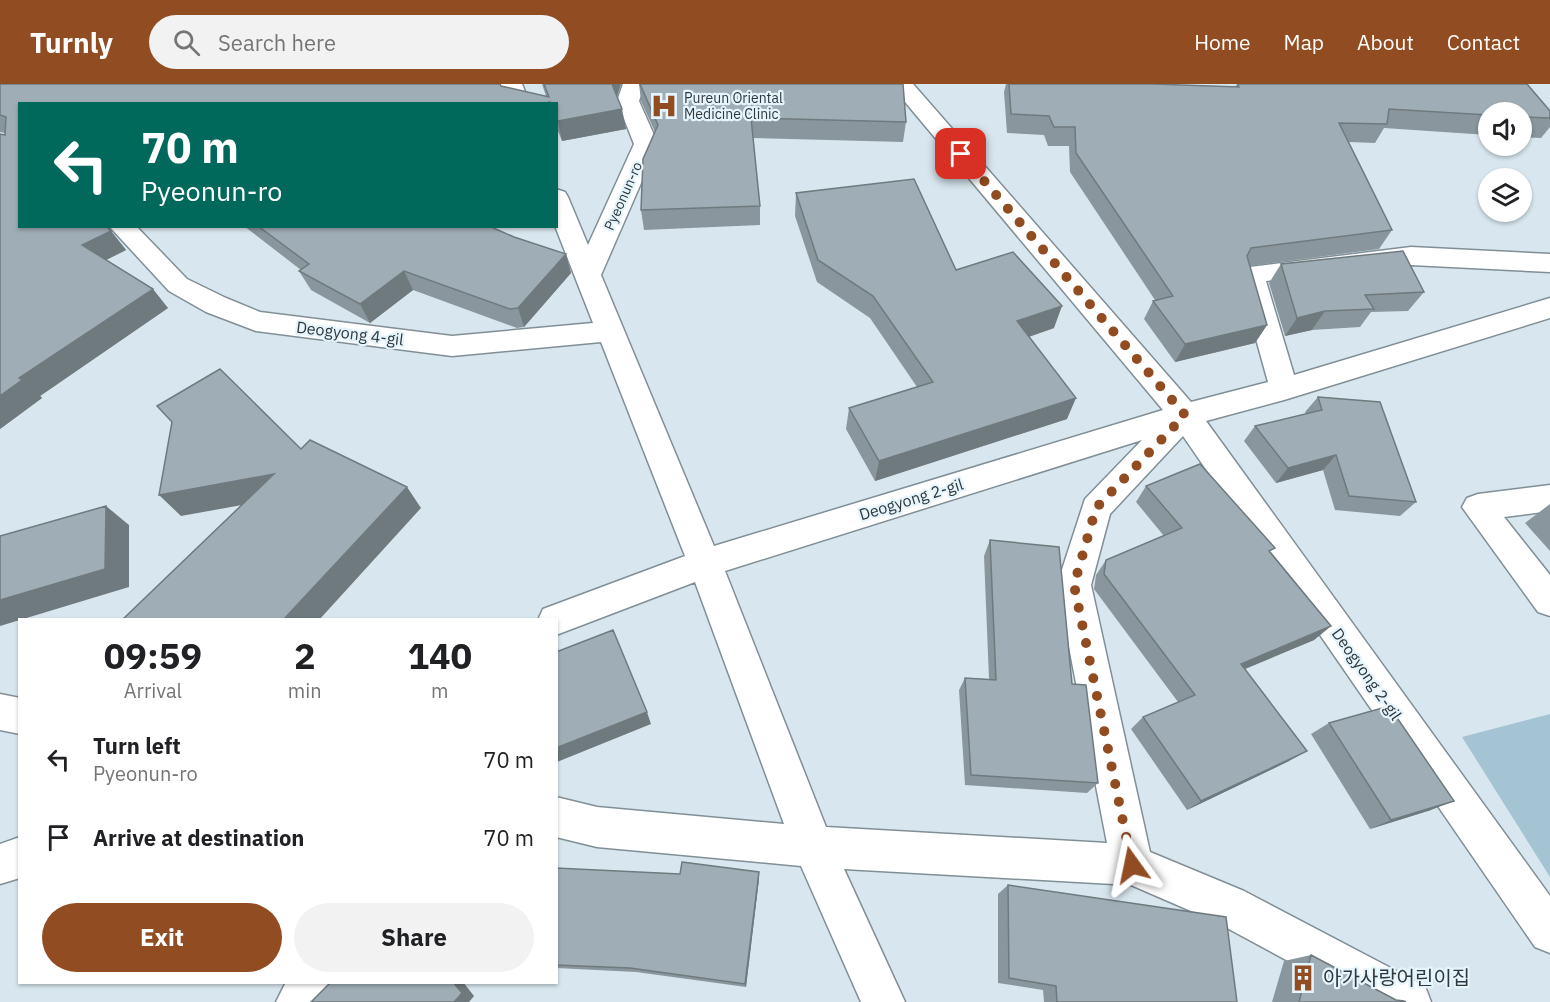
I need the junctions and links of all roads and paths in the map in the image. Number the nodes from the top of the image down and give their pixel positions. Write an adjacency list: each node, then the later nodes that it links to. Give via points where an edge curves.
1 (511, 84): 4 (street)
2 (634, 84): 8 (street, Pyeonun-ro, via 628,101 646,144)
3 (902, 84): 12 (street)
4 (518, 102)
5 (558, 201): 8 (street)
6 (124, 228): 10 (street, Deogyong 4-gil, via 178,285 256,321 452,346)
7 (1550, 263): 11 (street, via 1411,256 1251,274)
8 (588, 274): 10 (street)
9 (1550, 308): 11 (street, Deogyong 2-gil)
10 (611, 331): 14 (street)
11 (1284, 389): 12 (street, Deogyong 2-gil)
12 (1185, 415): 14 (street, Deogyong 2-gil); 23 (street, via 1096,508 1074,585); 24 (street, Deogyong 2-gil)
13 (1550, 498): 15 (street, via 1478,507)
14 (705, 563): 16 (street, Deogyong 2-gil); 20 (street)
15 (1550, 601)
16 (558, 619)
17 (0, 712): 18 (street)
18 (18, 716)
19 (558, 817): 20 (street, via 597,827)
20 (813, 847): 23 (street); 27 (street)
21 (18, 858): 22 (street)
22 (0, 864)
23 (1132, 865): 28 (street, via 1229,906)
24 (1550, 932)
25 (316, 984): 26 (street)
26 (298, 1002)
27 (883, 1002)
28 (1409, 1002)

